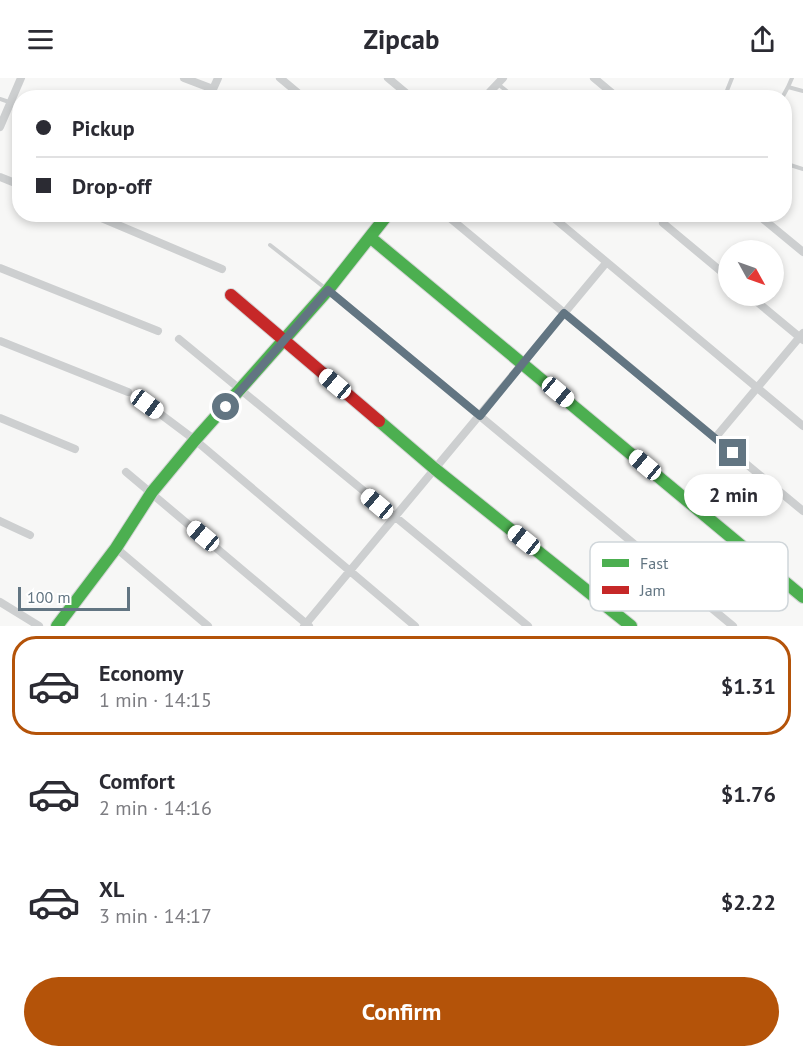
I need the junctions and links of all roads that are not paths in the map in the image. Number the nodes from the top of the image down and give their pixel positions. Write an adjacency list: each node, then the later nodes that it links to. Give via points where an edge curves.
1 (184, 78): 7 (street)
2 (280, 78): 8 (street)
3 (388, 78): 9 (street)
4 (594, 78): 10 (street)
5 (792, 78): 6 (lane)
6 (788, 87): 11 (lane); 12 (lane)
7 (206, 90)
8 (294, 90)
9 (402, 90)
10 (608, 90)
11 (786, 90)
12 (803, 91)
13 (12, 102): 14 (street)
14 (0, 127)
15 (111, 222): 26 (street)
16 (382, 222): 21 (street)
17 (455, 222): 31 (street)
18 (558, 222): 24 (street)
19 (767, 222): 23 (street)
20 (663, 223): 27 (street)
21 (370, 238): 28 (street); 37 (street)
22 (270, 245): 28 (lane)
23 (803, 252)
24 (606, 263): 31 (street); 38 (street)
25 (0, 268): 32 (street)
26 (222, 268)
27 (718, 269)
28 (328, 290): 36 (street); 42 (street)
29 (231, 295): 36 (street)
30 (763, 306): 33 (street)
31 (564, 313): 37 (street); 45 (street)
32 (158, 331)
33 (802, 337): 38 (street)
34 (179, 339): 39 (street)
35 (0, 341): 40 (street)
36 (285, 342): 39 (street); 48 (street)
37 (523, 363): 42 (street); 56 (street)
38 (757, 388): 44 (street); 45 (street)
39 (242, 390): 46 (street); 52 (street)
40 (128, 392)
41 (147, 404): 46 (street)
42 (480, 416): 48 (street); 55 (street)
43 (0, 418): 47 (street)
44 (803, 426)
45 (715, 438): 51 (street)
46 (195, 440): 50 (street); 58 (street)
47 (75, 449)
48 (435, 469): 52 (street); 60 (street)
49 (126, 472): 50 (street)
50 (152, 492): 57 (street); 65 (street)
51 (803, 511)
52 (394, 518): 58 (street); 70 (street)
53 (0, 521): 54 (street)
54 (30, 535)
55 (632, 542)
56 (737, 542)
57 (116, 548): 67 (street); 68 (street)
58 (349, 570): 65 (street); 69 (street)
59 (788, 584): 61 (street)
60 (590, 593)
61 (803, 597)
62 (0, 602): 66 (street)
63 (612, 611): 71 (street)
64 (715, 611): 72 (street)
65 (306, 625)
66 (36, 626)
67 (57, 626)
68 (208, 626)
69 (415, 626)
70 (528, 626)
71 (631, 626)
72 (733, 626)

